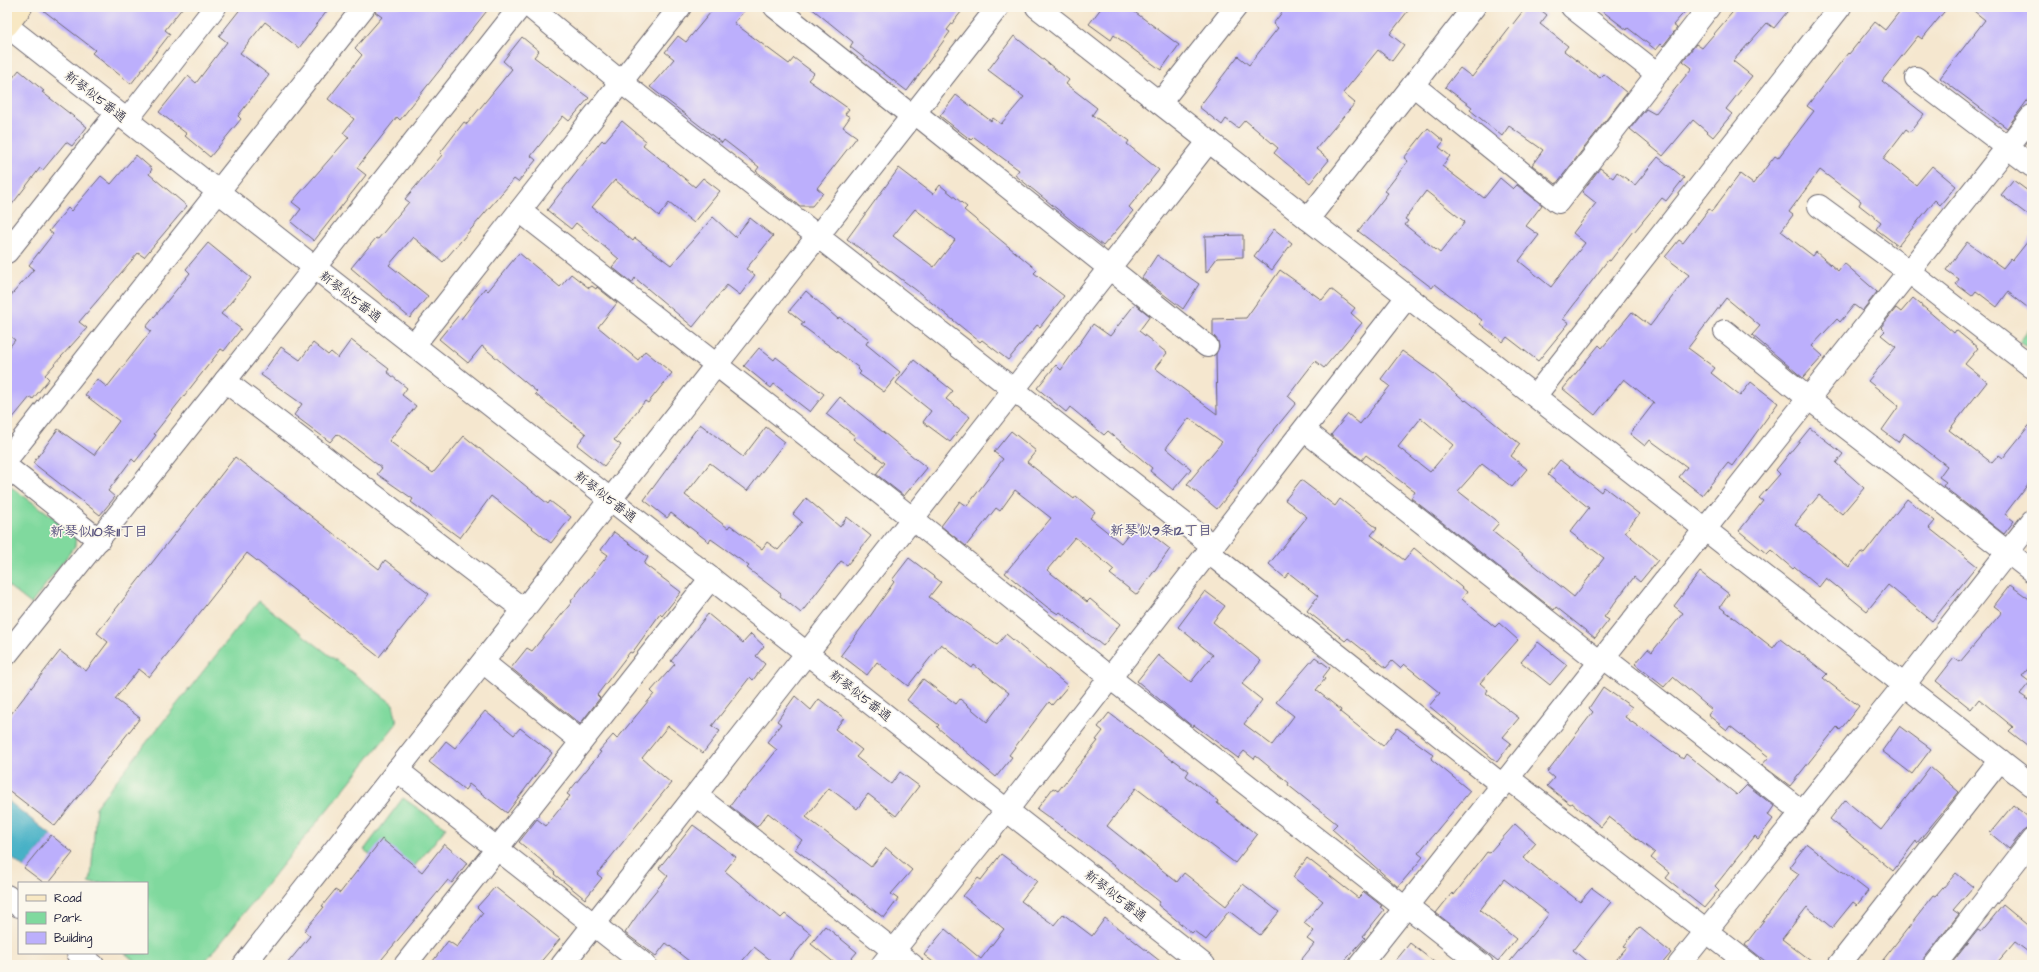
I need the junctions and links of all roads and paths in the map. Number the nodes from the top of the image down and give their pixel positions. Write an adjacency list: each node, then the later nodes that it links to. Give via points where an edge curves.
1 (21, 7): 15 (street)
2 (215, 7): 22 (street)
3 (364, 7): 27 (street)
4 (520, 7): 33 (street)
5 (530, 7): 18 (street)
6 (680, 7): 18 (street)
7 (775, 7): 21 (street)
8 (998, 7): 21 (street)
9 (1037, 7): 20 (street)
10 (1236, 7): 20 (street)
11 (1474, 7): 19 (street)
12 (1572, 7): 16 (street)
13 (1709, 7): 16 (street)
14 (1840, 7): 44 (street)
15 (7, 26): 22 (street, 新琴似5番通)
16 (1656, 73): 19 (street, via 1558,202)
17 (1916, 78): 25 (street)
18 (621, 82): 29 (street); 31 (street)
19 (1413, 85): 30 (street)
20 (1160, 103): 24 (street)
21 (914, 115): 31 (street); 34 (street)
22 (122, 116): 27 (street, 新琴似5番通); 32 (street)
23 (2032, 116): 25 (street)
24 (1209, 141): 30 (street); 34 (street)
25 (2007, 146): 26 (street); 35 (street)
26 (2032, 166)
27 (218, 192): 33 (street, 新琴似5番通); 47 (street)
28 (1819, 206): 35 (street)
29 (520, 211): 38 (street); 40 (street)
30 (1308, 219): 36 (street)
31 (818, 236): 40 (street); 43 (street)
32 (7, 252)
33 (314, 267): 38 (street, 新琴似5番通); 42 (street)
34 (1109, 269): 39 (street); 43 (street)
35 (1908, 272): 41 (street); 45 (street)
36 (1408, 297): 44 (street); 46 (street)
37 (1725, 331): 45 (street)
38 (414, 345): 49 (street, 新琴似5番通)
39 (1207, 346)
40 (716, 366): 49 (street); 50 (street)
41 (2032, 367)
42 (225, 382): 53 (street); 58 (street)
43 (1014, 390): 50 (street); 54 (street)
44 (1535, 396): 52 (street)
45 (1808, 398): 52 (street); 55 (street)
46 (1304, 430): 54 (street); 61 (street)
47 (7, 459)
48 (7, 467): 53 (street)
49 (611, 500): 57 (street, 新琴似5番通); 58 (street)
50 (913, 519): 60 (street); 63 (street)
51 (2032, 521): 55 (street)
52 (1705, 529): 61 (street); 64 (street)
53 (99, 540): 59 (street)
54 (1210, 549): 63 (street); 68 (street)
55 (2008, 551): 56 (street); 64 (street)
56 (2032, 571)
57 (711, 578): 60 (street, 新琴似5番通); 65 (street)
58 (524, 610): 62 (street)
59 (7, 654)
60 (808, 654): 70 (street); 71 (street, 新琴似5番通)
61 (1602, 660): 68 (street); 72 (street)
62 (483, 662): 65 (street); 67 (street)
63 (1109, 677): 71 (street); 77 (street)
64 (1904, 685): 66 (street); 72 (street)
65 (581, 741): 74 (street)
66 (2000, 760): 69 (street); 93 (street)
67 (397, 770): 74 (street); 84 (street)
68 (1505, 782): 77 (street); 79 (street)
69 (2032, 785)
70 (696, 796): 78 (street); 81 (street)
71 (1007, 810): 81 (street); 82 (street, 新琴似5番通)
72 (1801, 811): 79 (street)
73 (2032, 840): 94 (street)
74 (497, 848): 78 (street); 85 (street)
75 (7, 896): 76 (street)
76 (18, 905)
77 (1406, 907): 89 (street); 90 (street)
78 (595, 924): 86 (street); 87 (street)
79 (1706, 930): 91 (street); 92 (street)
80 (79, 954): 83 (street)
81 (888, 958): 88 (street)
82 (1203, 964)
83 (93, 965)
84 (244, 965)
85 (405, 965)
86 (562, 965)
87 (645, 965)
88 (912, 965)
89 (1360, 965)
90 (1482, 965)
91 (1679, 965)
92 (1750, 965)
93 (1839, 965)
94 (1934, 965)

